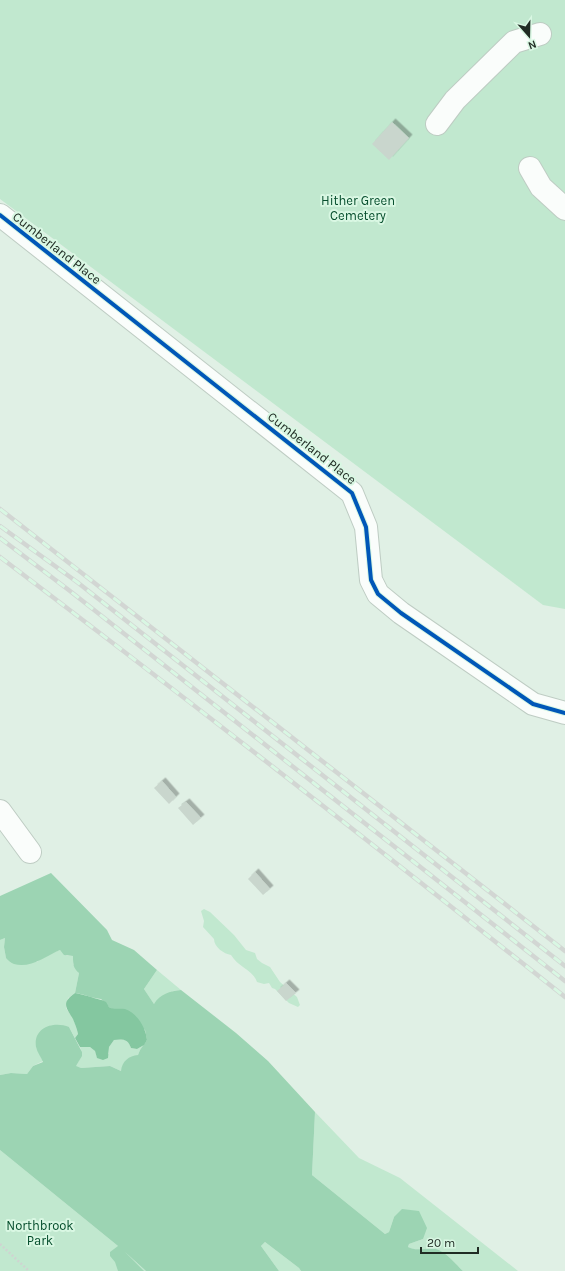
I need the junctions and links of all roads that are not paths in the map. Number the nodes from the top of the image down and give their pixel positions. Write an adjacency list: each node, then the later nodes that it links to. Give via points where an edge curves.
1 (540, 34): 2 (street, via 514,42 455,100)
2 (437, 124)
3 (530, 168): 4 (street, via 541,187)
4 (565, 209)
5 (0, 216): 6 (street, Cumberland Place, via 352,493 366,527 370,580 378,594 401,613 533,704)
6 (565, 713)
7 (0, 811): 8 (street)
8 (30, 852)

